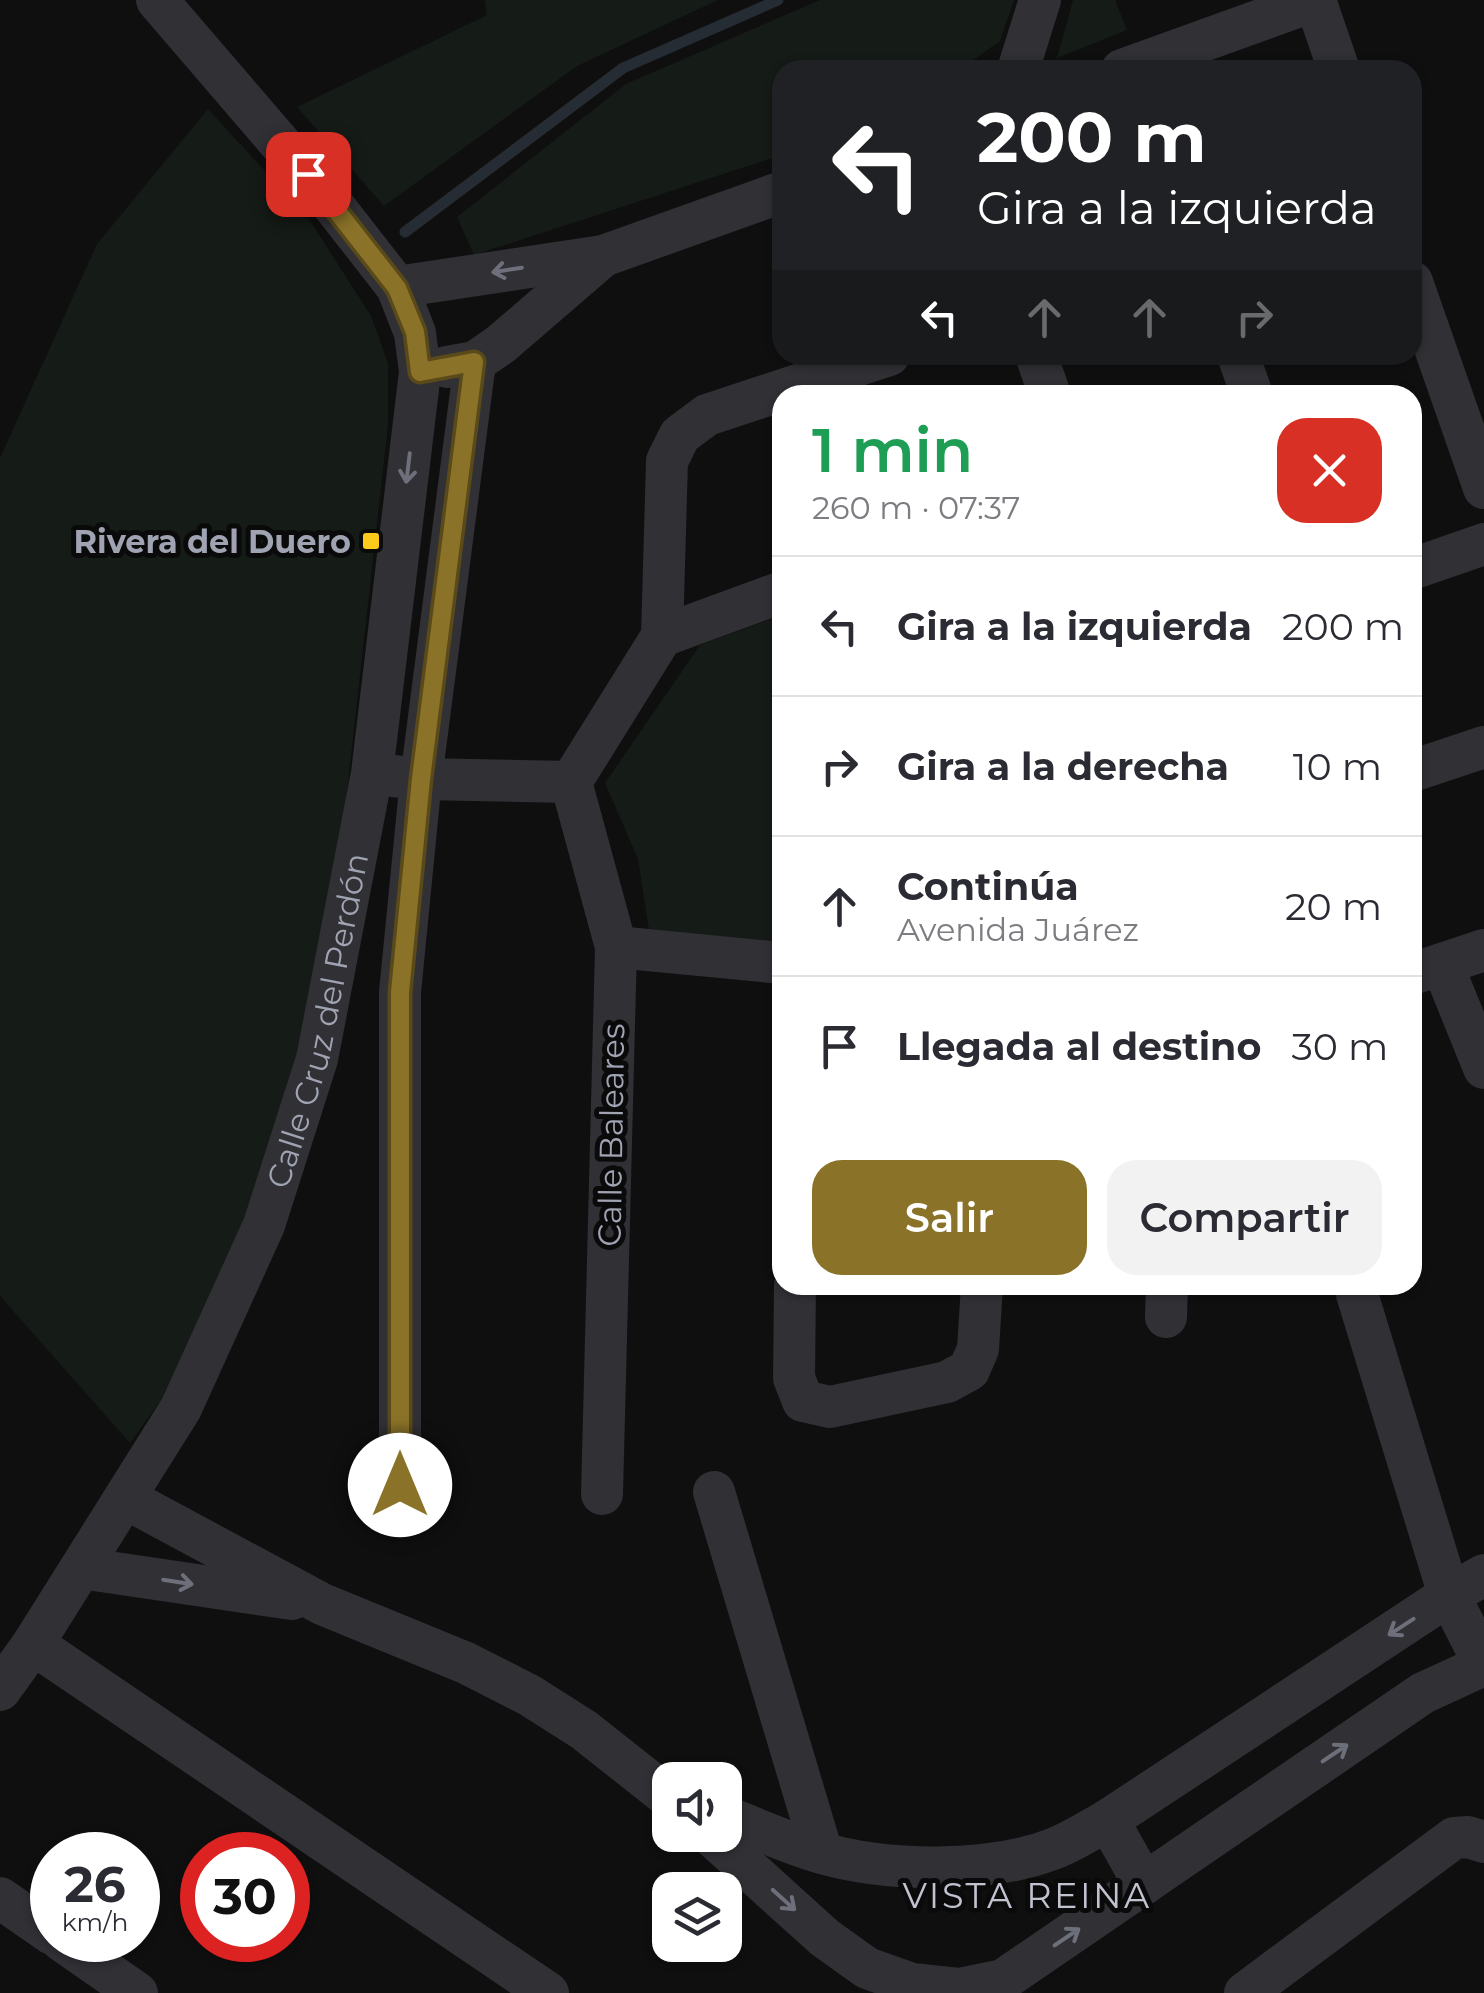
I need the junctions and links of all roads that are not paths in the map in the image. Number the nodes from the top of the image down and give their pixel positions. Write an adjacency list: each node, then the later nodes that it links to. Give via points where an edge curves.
1 (158, 0): 9 (street, Calle Cruz del Perdón)
2 (1040, 0): 4 (street)
3 (1315, 0): 5 (street); 6 (street)
4 (1021, 60)
5 (1150, 60)
6 (1336, 60)
7 (772, 196): 8 (street)
8 (603, 256): 9 (street, one-way to 9); 11 (street)
9 (397, 288): 13 (street, Calle Cruz del Perdón, via 415,332)
10 (1422, 311): 16 (street)
11 (474, 362): 13 (street); 24 (street)
12 (859, 365): 14 (street)
13 (420, 372): 23 (street, Calle Cruz del Perdón, one-way to 23)
14 (800, 385)
15 (772, 394): 20 (street, via 708,416 680,435 667,461)
16 (1484, 488)
17 (1484, 544): 18 (street)
18 (1422, 566)
19 (772, 596): 20 (street)
20 (662, 636): 25 (street)
21 (1484, 747): 22 (street)
22 (1422, 768)
23 (372, 773): 24 (street); 37 (street, Calle Cruz del Perdón, via 317,1059 264,1225 181,1408)
24 (421, 779): 25 (street); 34 (street, via 400,992)
25 (571, 782): 26 (street, Calle Baleares)
26 (616, 947): 28 (street); 36 (street, Calle Baleares)
27 (1484, 950): 29 (street)
28 (772, 962)
29 (1428, 969): 30 (street)
30 (1484, 1068)
31 (795, 1295): 32 (street, via 794,1378 803,1401 830,1406 948,1382 970,1370)
32 (981, 1295)
33 (1357, 1295): 39 (street)
34 (400, 1485)
35 (714, 1492): 49 (street)
36 (602, 1494)
37 (125, 1498): 38 (street, Calle Cruz del Perdón); 40 (street)
38 (82, 1568): 40 (street, one-way to 40); 41 (street, Calle Cruz del Perdón)
39 (1466, 1585): 42 (street); 45 (street, one-way to 45)
40 (322, 1604): 44 (street, via 529,1695)
41 (32, 1644): 43 (street, Calle Cruz del Perdón); 56 (street)
42 (1484, 1664): 50 (street, one-way to 42, via 1422,1693)
43 (0, 1690)
44 (652, 1782)
45 (1108, 1820): 49 (street, via 1053,1849 992,1864 895,1866); 50 (street)
46 (742, 1823): 49 (street)
47 (1484, 1842): 54 (street, via 1454,1838)
48 (730, 1852): 50 (street, one-way to 50, via 866,1968 912,1984 959,1989 1004,1980)
49 (822, 1853)
50 (1144, 1884)
51 (0, 1898): 52 (street)
52 (30, 1919)
53 (93, 1962): 55 (street)
54 (1268, 1988)
55 (138, 1993)
56 (548, 1993)

